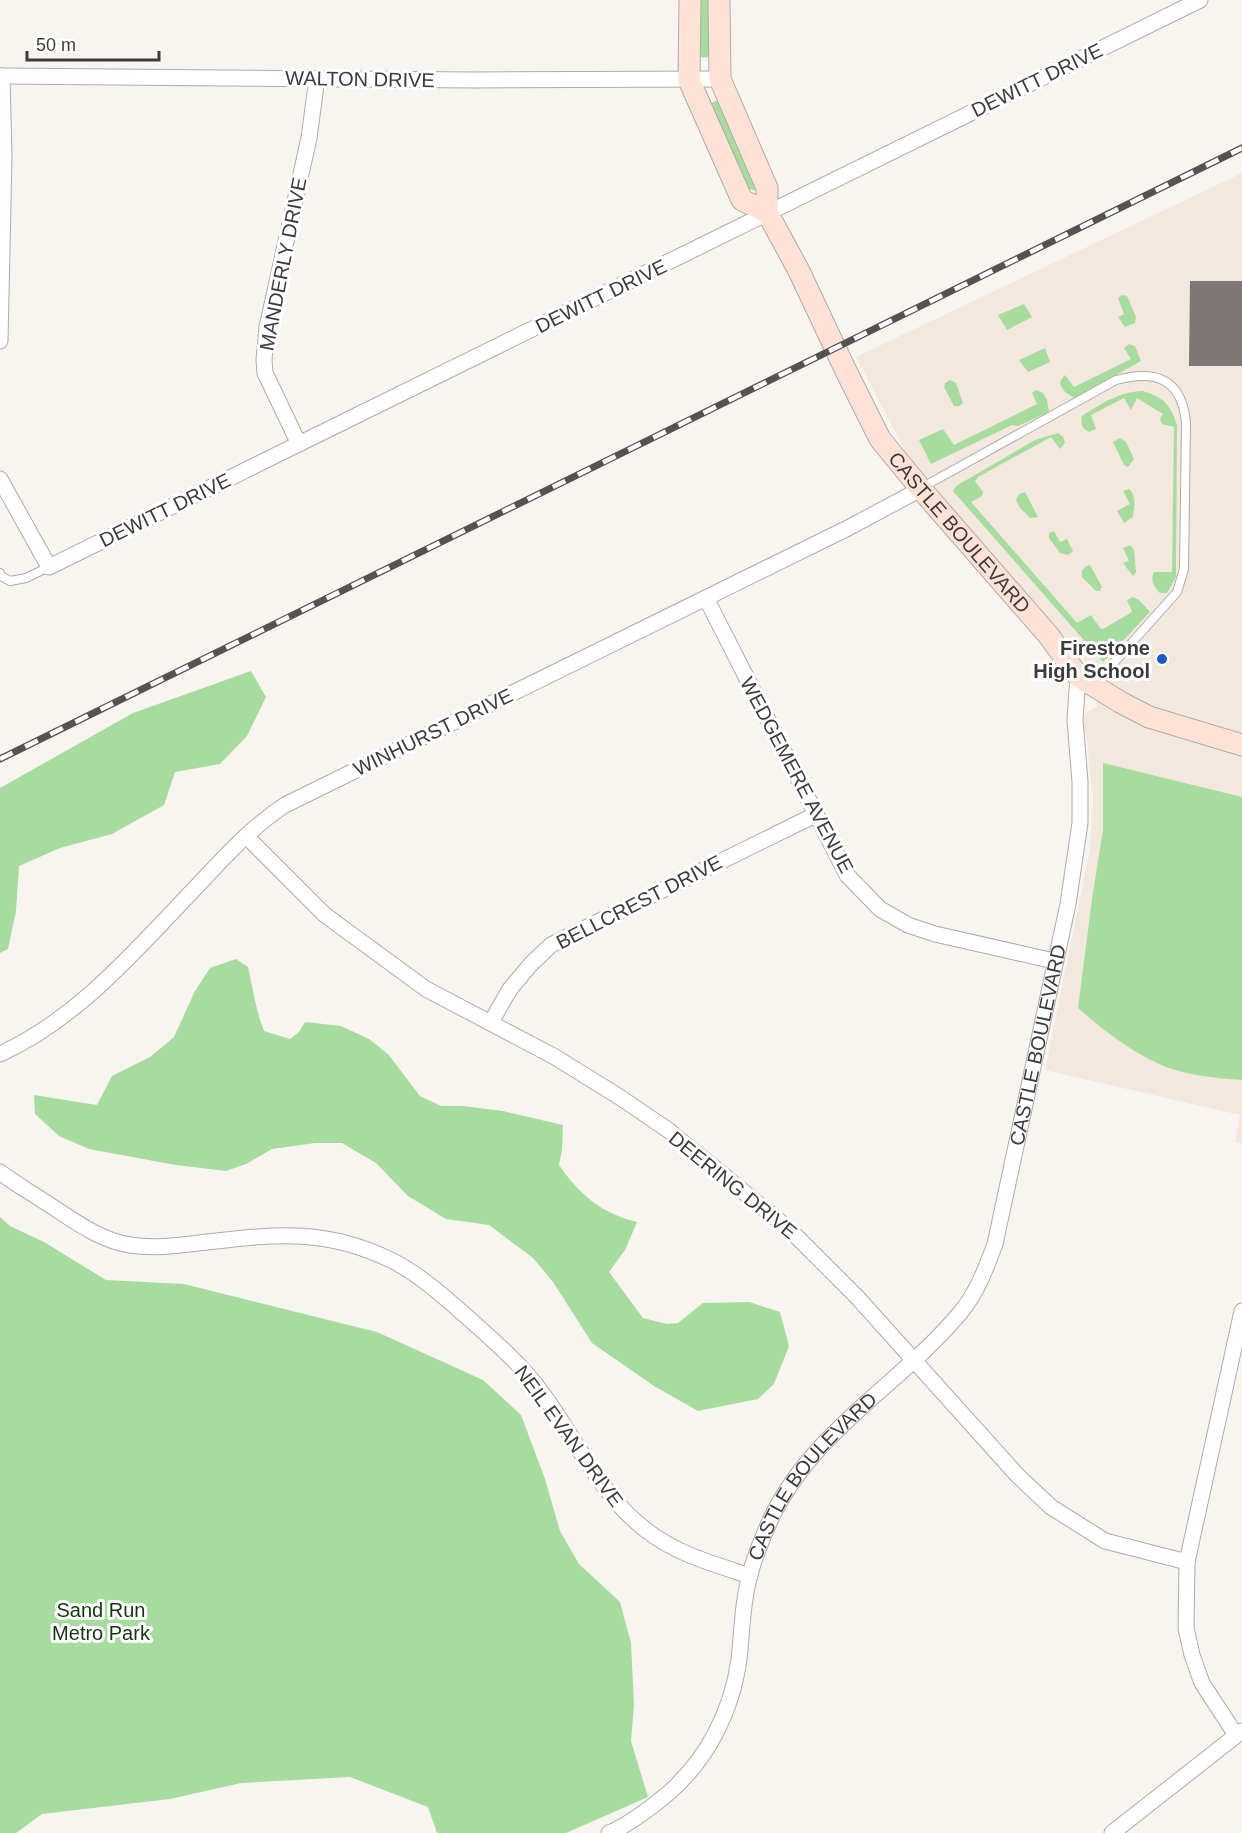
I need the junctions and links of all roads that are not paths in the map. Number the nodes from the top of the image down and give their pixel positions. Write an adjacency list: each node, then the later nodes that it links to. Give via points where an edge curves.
1 (690, 0): 7 (street)
2 (719, 0): 6 (street, CASTLE BOULEVARD)
3 (1200, 0): 8 (street, DEWITT DRIVE)
4 (1, 76): 5 (street, WALTON DRIVE); 9 (street, via 4,157)
5 (317, 78): 7 (street, WALTON DRIVE); 10 (street, MANDERLY DRIVE, via 309,138 267,327 264,360 266,373)
6 (720, 79): 7 (street, WALTON DRIVE); 8 (street, CASTLE BOULEVARD, via 767,188)
7 (689, 80): 8 (street, via 742,200)
8 (767, 212): 10 (street, DEWITT DRIVE); 12 (street, CASTLE BOULEVARD, via 880,439)
9 (0, 341)
10 (299, 444): 13 (street, DEWITT DRIVE)
11 (0, 479): 13 (street)
12 (921, 489): 15 (street, WINHURST DRIVE); 16 (street, CASTLE BOULEVARD); 16 (lane, via 1116,380 1146,375 1167,382 1176,391 1185,406 1185,562 1181,584 1157,616)
13 (49, 567): 14 (lane, DEWITT DRIVE, via 10,582)
14 (0, 575)
15 (706, 598): 18 (street, WEDGEMERE AVENUE); 19 (street, WINHURST DRIVE, via 285,805)
16 (1086, 681): 17 (street, via 1149,717); 20 (street, CASTLE BOULEVARD, via 1075,720 1080,823 1068,904)
17 (1242, 746)
18 (815, 815): 20 (street, WEDGEMERE AVENUE, via 847,875 894,918 935,934); 21 (street, BELLCREST DRIVE, via 551,945 510,988)
19 (246, 836): 21 (street, DEERING DRIVE, via 325,915 426,988); 22 (street, WINHURST DRIVE, via 104,981 52,1024)
20 (1054, 961): 25 (street, CASTLE BOULEVARD, via 994,1244 978,1285 961,1312)
21 (491, 1022): 25 (street, DEERING DRIVE, via 555,1057 668,1130 789,1228)
22 (0, 1054)
23 (0, 1172): 27 (street, NEIL EVAN DRIVE, via 86,1228 122,1243 147,1247 273,1234 304,1235 362,1247 395,1262 453,1305 518,1365 541,1391 599,1482 628,1515 669,1545)
24 (1242, 1311): 26 (street)
25 (914, 1359): 26 (street, DEERING DRIVE, via 1018,1476 1051,1507 1105,1541); 27 (street, CASTLE BOULEVARD, via 808,1460 769,1523)
26 (1187, 1562): 28 (street, via 1186,1628 1192,1655 1202,1683)
27 (750, 1576): 29 (street, CASTLE BOULEVARD, via 732,1692 712,1739 694,1768 672,1790 643,1814)
28 (1239, 1733): 30 (street)
29 (609, 1833)
30 (1112, 1833)

